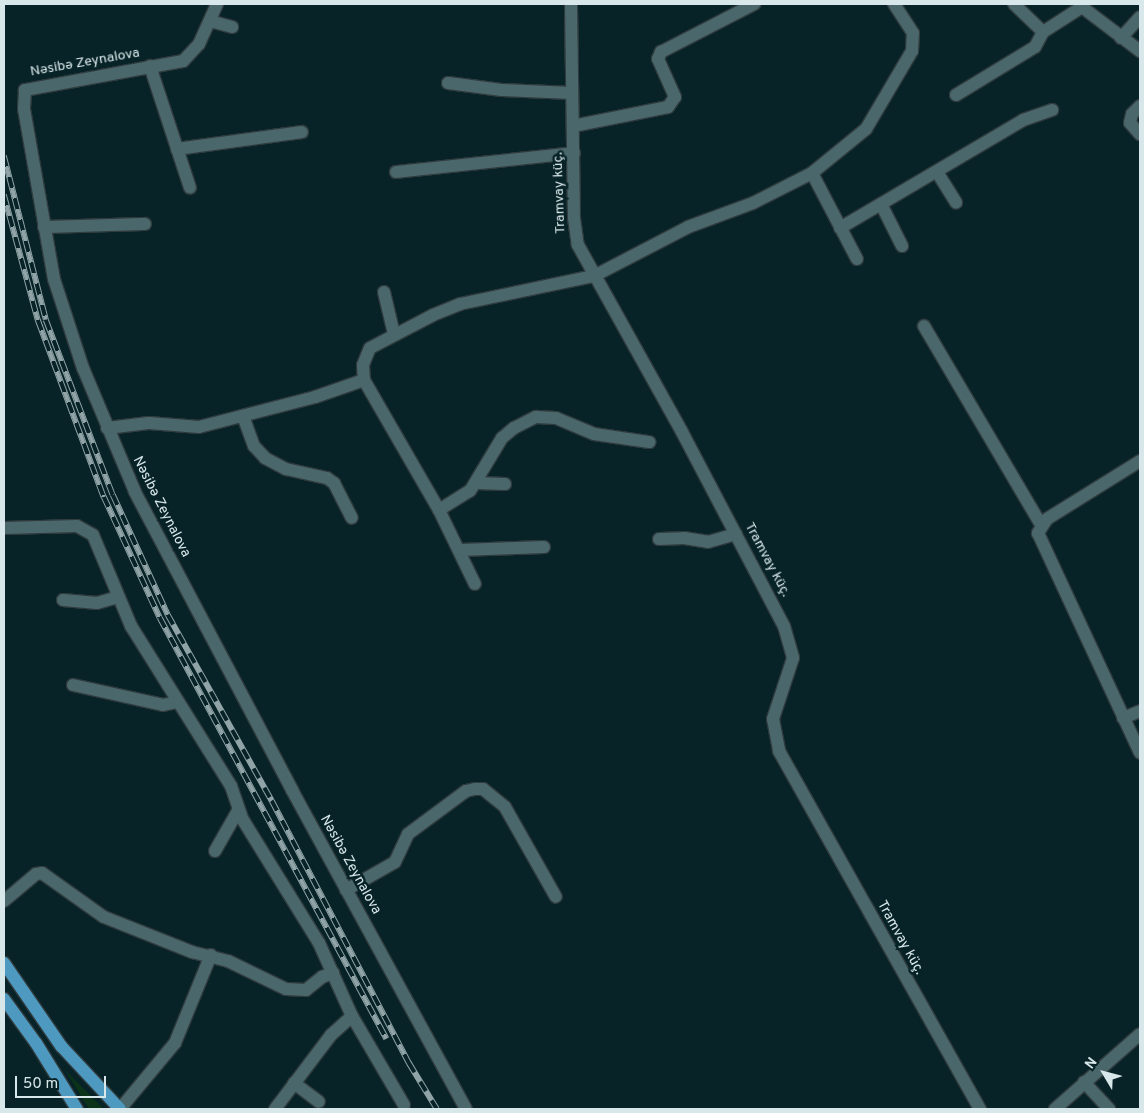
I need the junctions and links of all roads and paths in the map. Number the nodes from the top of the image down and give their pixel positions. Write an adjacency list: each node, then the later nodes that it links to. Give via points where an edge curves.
1 (217, 4): 7 (street, Nəsibə Zeynalova)
2 (571, 4): 14 (street, Tramvay küç.)
3 (754, 4): 18 (street, via 661,52 658,59 675,97 674,104)
4 (894, 4): 25 (street, via 913,33 912,51 866,129)
5 (1014, 4): 9 (street)
6 (1140, 17): 10 (street)
7 (210, 21): 8 (street); 12 (street, Nəsibə Zeynalova, via 192,55 172,64)
8 (232, 27)
9 (1043, 32): 10 (street, via 1082,8); 15 (street, via 1035,47)
10 (1122, 38): 11 (street)
11 (1140, 51)
12 (150, 66): 21 (street); 30 (street, Nəsibə Zeynalova, via 25,90 24,109)
13 (448, 82): 14 (street, via 502,90)
14 (572, 94): 18 (street, Tramvay küç.)
15 (956, 95)
16 (1140, 106): 20 (street, via 1132,114 1130,123)
17 (1052, 110): 24 (street, via 1023,120)
18 (574, 126): 22 (street, Tramvay küç.)
19 (302, 132): 21 (street)
20 (1140, 134)
21 (177, 150): 26 (street)
22 (574, 153): 23 (street); 34 (street, Tramvay küç., via 575,230 578,245)
23 (396, 172)
24 (937, 172): 27 (street); 28 (street)
25 (812, 173): 31 (street); 34 (street, via 754,203 688,228)
26 (190, 188)
27 (956, 202)
28 (881, 204): 31 (street); 32 (street)
29 (145, 224): 30 (street)
30 (44, 227): 40 (street, Nəsibə Zeynalova, via 62,310)
31 (840, 228): 33 (street)
32 (902, 246)
33 (857, 259)
34 (594, 276): 37 (street, via 460,304); 49 (street, Tramvay küç.)
35 (384, 292): 37 (street)
36 (924, 326): 47 (street)
37 (394, 334): 38 (street, via 374,345 366,355)
38 (364, 380): 39 (street); 45 (street)
39 (243, 416): 40 (street, via 199,427 149,424); 46 (street, via 254,446 265,458 286,468 327,478 334,483)
40 (107, 428): 63 (street, Nəsibə Zeynalova, via 135,492)
41 (649, 442): 43 (street, via 594,434 556,418 536,417 502,438 489,455)
42 (1140, 461): 47 (street)
43 (476, 483): 44 (street); 45 (street, via 459,500)
44 (504, 484)
45 (439, 510): 52 (street)
46 (352, 518)
47 (1041, 525): 59 (street, via 1039,540)
48 (4, 528): 54 (street, via 77,526 89,530)
49 (736, 534): 50 (street, via 708,542 684,538); 80 (street, Tramvay küç., via 792,648 793,666 773,719 779,751)
50 (659, 539)
51 (544, 547): 52 (street)
52 (460, 550): 53 (street)
53 (475, 584)
54 (118, 597): 55 (street, via 97,603); 57 (street, via 131,626)
55 (64, 600)
56 (73, 685): 57 (street, via 163,704)
57 (177, 702): 61 (street, via 231,786)
58 (1140, 711): 59 (street)
59 (1123, 718): 60 (street)
60 (1140, 753)
61 (239, 809): 62 (street); 68 (street, via 319,943)
62 (215, 851)
63 (346, 890): 64 (street, via 396,862 408,834 466,791 483,789 505,807); 79 (street, Nəsibə Zeynalova)
64 (556, 897)
65 (4, 901): 66 (street, via 36,874 42,873 104,917 192,952)
66 (211, 955): 68 (street, via 297,992); 77 (street, via 175,1043)
67 (4, 963): 77 (main road, via 61,1046)
68 (333, 973): 70 (street)
69 (4, 1000): 76 (main road, via 36,1042)
70 (352, 1016): 73 (street, via 331,1035); 75 (street)
71 (1140, 1034): 72 (street)
72 (1084, 1082): 81 (street); 82 (street)
73 (294, 1083): 74 (street); 78 (street)
74 (318, 1102)
75 (404, 1105)
76 (77, 1109)
77 (120, 1109)
78 (275, 1109)
79 (466, 1109)
80 (980, 1109)
81 (1055, 1109)
82 (1109, 1109)

